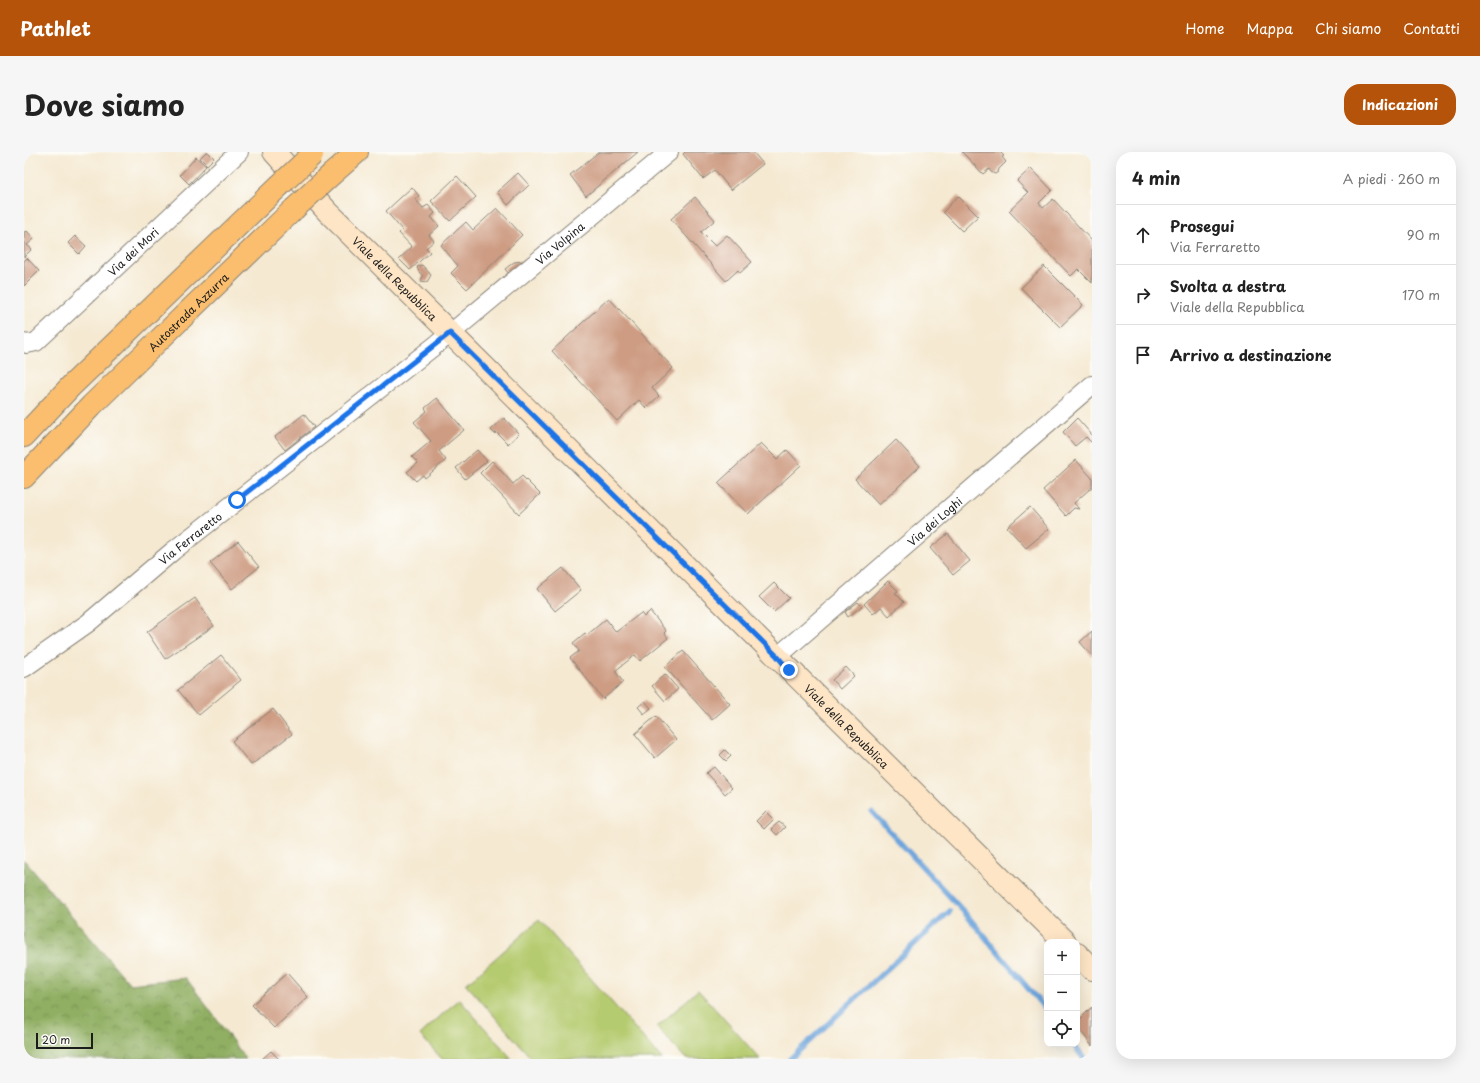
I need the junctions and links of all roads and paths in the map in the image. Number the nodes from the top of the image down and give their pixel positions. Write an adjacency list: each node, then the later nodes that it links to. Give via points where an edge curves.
1 (239, 152): 7 (street, Via dei Mori, via 36,342)
2 (274, 152): 6 (main road, Viale della Repubblica, via 327,211)
3 (357, 152): 10 (highway, Autostrada Azzurra, bridge, via 294,209 92,405)
4 (669, 152): 6 (street, Via Volpina)
5 (314, 154): 9 (highway, bridge, via 71,386)
6 (450, 333): 11 (main road, Viale della Repubblica); 12 (street, Via Ferraretto, via 173,551 88,623)
7 (24, 343)
8 (1092, 385): 11 (street, Via dei Loghi)
9 (24, 436)
10 (24, 476)
11 (777, 656): 13 (main road, Viale della Repubblica)
12 (24, 668)
13 (1062, 939)
14 (1080, 957): 15 (main road)
15 (1092, 970)

